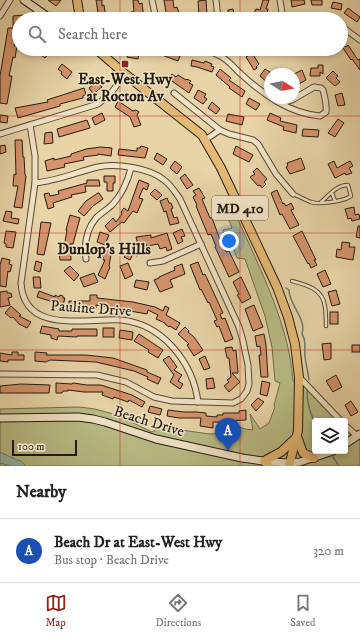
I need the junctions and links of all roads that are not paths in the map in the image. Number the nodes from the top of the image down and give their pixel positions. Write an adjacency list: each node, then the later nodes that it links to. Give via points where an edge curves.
1 (10, 0): 12 (street)
2 (24, 0): 7 (street)
3 (78, 0): 8 (main road)
4 (152, 0): 9 (street)
5 (216, 0): 10 (street)
6 (280, 0): 11 (street)
7 (41, 12)
8 (79, 12)
9 (155, 12)
10 (217, 12)
11 (282, 12)
12 (0, 16)
13 (348, 31): 14 (street)
14 (360, 40)
15 (102, 56): 17 (main road, MD 410)
16 (221, 56): 19 (street)
17 (125, 74): 21 (street, via 111,93 98,104); 24 (main road, MD 410, via 190,124)
18 (174, 93): 22 (street)
19 (264, 94)
20 (280, 103): 20 (street, via 315,116 326,112 323,90 317,87 292,100)
21 (30, 125): 23 (street); 26 (street, Pauline Drive, via 35,156)
22 (220, 130): 24 (street); 28 (street, via 253,140 258,144 276,174)
23 (0, 134)
24 (205, 140): 37 (main road, MD 410, via 221,168 277,287 295,344)
25 (131, 168): 26 (street, via 100,166); 31 (street, via 153,173 172,187); 32 (street, via 120,195 96,218 89,230 84,248)
26 (35, 183): 38 (street, Pauline Drive, via 21,282 26,302 35,312 51,320 122,320 137,323 150,330 162,337 183,359 193,381)
27 (332, 193): 29 (lane); 29 (lane, via 343,185 348,185 351,196); 30 (lane)
28 (293, 194): 30 (lane, via 312,203)
29 (335, 201): 30 (lane)
30 (321, 202)
31 (201, 244): 33 (street, via 162,262); 38 (street, via 239,327 248,365 249,384 241,399 233,403)
32 (86, 259)
33 (150, 263)
34 (292, 281): 35 (lane, via 312,287 321,295 325,307)
35 (326, 326)
36 (0, 374): 38 (street, via 97,374 126,382 162,400)
37 (299, 377): 40 (street); 43 (main road, MD 410)
38 (198, 402)
39 (0, 418): 47 (street, Beach Drive, via 93,419 156,439)
40 (338, 418)
41 (348, 427): 42 (street)
42 (358, 435): 44 (street)
43 (297, 437): 46 (main road, via 303,453); 47 (main road); 48 (main road, MD 410)
44 (348, 442)
45 (325, 454): 46 (street, Beach Drive)
46 (314, 458): 48 (street, Beach Drive)
47 (267, 464): 48 (street, Beach Drive)
48 (290, 465)

